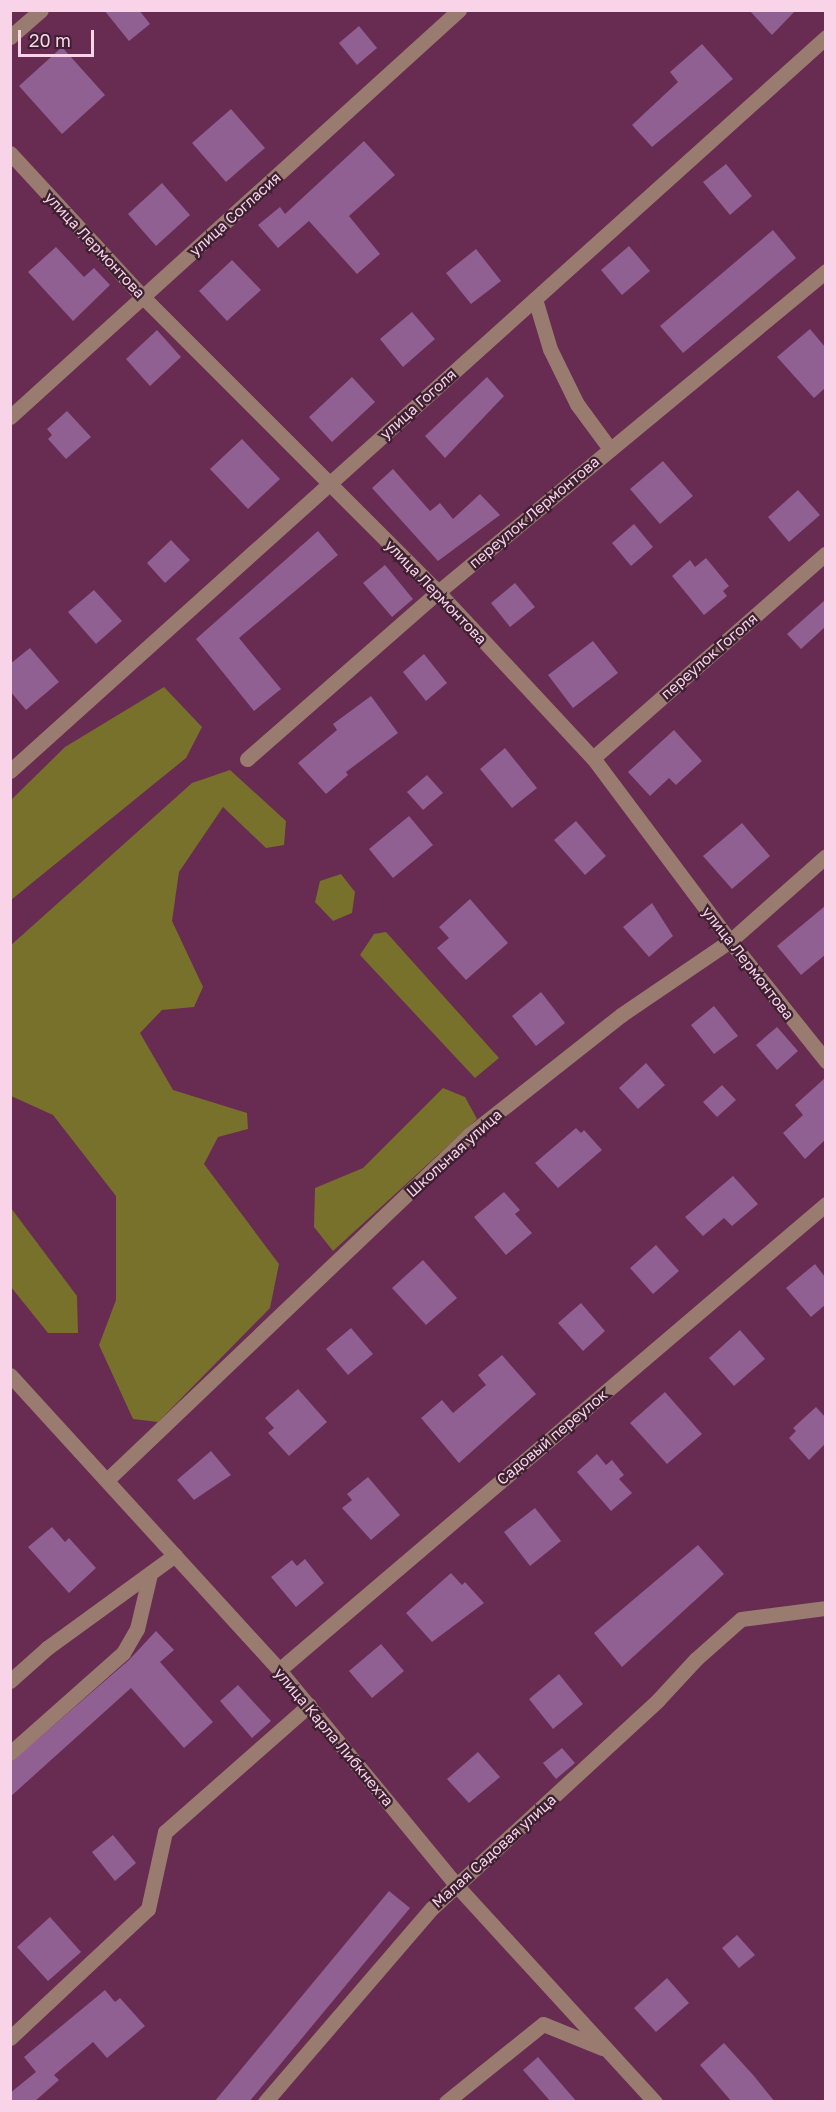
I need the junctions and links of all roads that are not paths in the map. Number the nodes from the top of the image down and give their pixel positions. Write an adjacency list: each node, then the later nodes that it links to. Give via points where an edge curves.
1 (41, 10): 3 (street)
2 (459, 10): 7 (street, улица Согласия)
3 (10, 37)
4 (825, 37): 8 (street, улица Гоголя)
5 (10, 153): 7 (street, улица Лермонтова)
6 (825, 271): 10 (street, переулок Лермонтова)
7 (143, 297): 9 (street, улица Согласия); 11 (street, улица Лермонтова)
8 (535, 299): 10 (street, via 554,359 578,404); 11 (street, улица Гоголя)
9 (10, 417)
10 (610, 449): 13 (street, переулок Лермонтова)
11 (329, 484): 13 (street, улица Лермонтова); 16 (street, улица Гоголя)
12 (825, 553): 14 (street, переулок Гоголя)
13 (438, 592): 14 (street, улица Лермонтова); 15 (street, переулок Лермонтова)
14 (593, 758): 18 (street, улица Лермонтова)
15 (247, 759)
16 (10, 771)
17 (825, 856): 18 (street, Школьная улица)
18 (730, 941): 19 (street, улица Лермонтова); 22 (street, Школьная улица, via 621,1015 469,1135)
19 (825, 1061)
20 (825, 1204): 26 (street, Садовый переулок)
21 (10, 1375): 22 (street, улица Карла Либкнехта)
22 (107, 1480): 23 (street, улица Карла Либкнехта)
23 (175, 1555): 24 (street); 26 (street, улица Карла Либкнехта)
24 (150, 1574): 27 (street, via 46,1648); 29 (street, via 137,1629 123,1653)
25 (825, 1608): 30 (street, Малая Садовая улица, via 741,1619)
26 (279, 1670): 28 (street, улица Карла Либкнехта)
27 (10, 1681)
28 (309, 1705): 30 (street, улица Карла Либкнехта); 31 (street, via 165,1832 148,1909)
29 (10, 1753)
30 (457, 1886): 32 (street, улица Карла Либкнехта); 33 (street, Малая Садовая улица, via 432,1908)
31 (10, 2038)
32 (608, 2050): 34 (street, via 543,2024); 35 (street, улица Карла Либкнехта)
33 (265, 2102)
34 (446, 2102)
35 (655, 2102)

